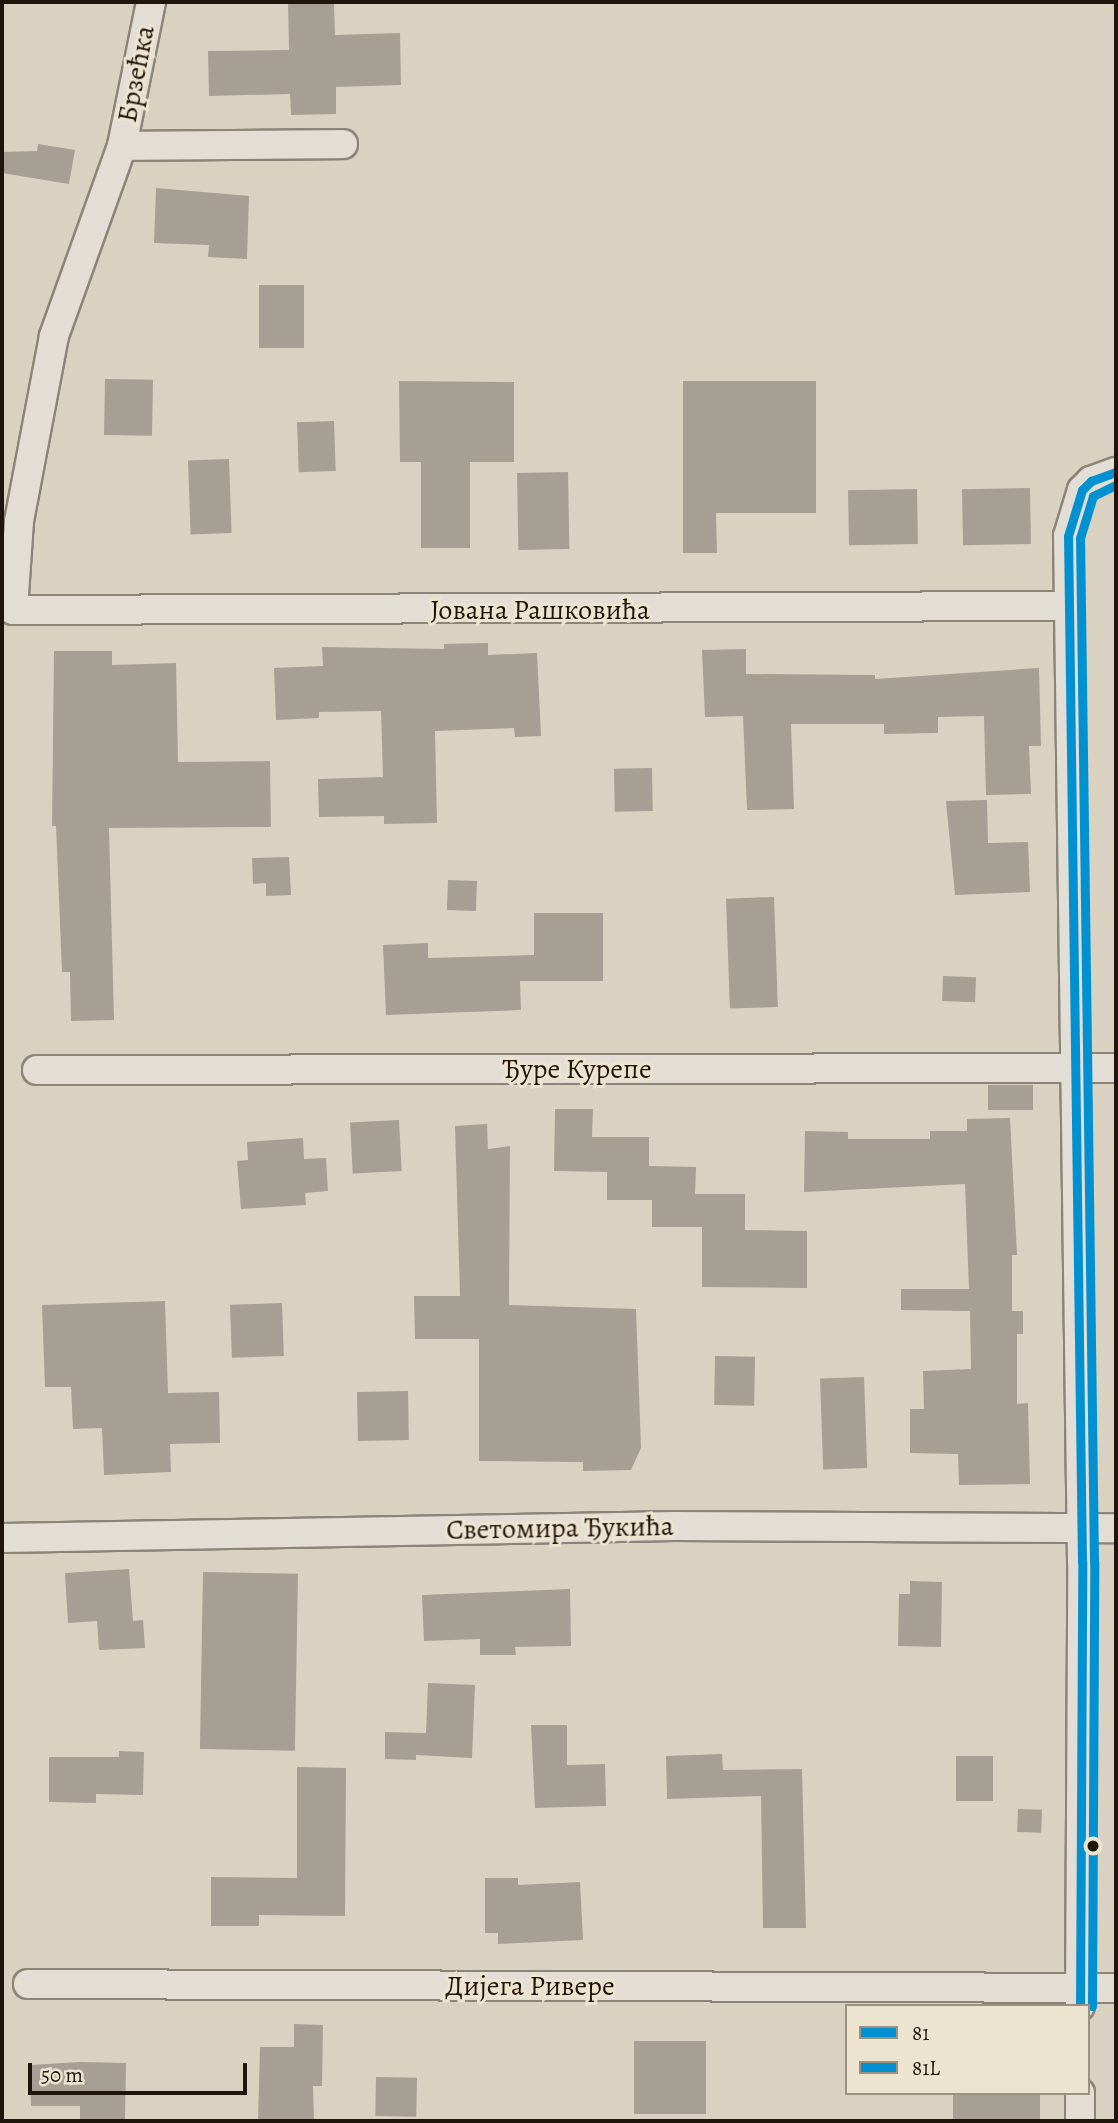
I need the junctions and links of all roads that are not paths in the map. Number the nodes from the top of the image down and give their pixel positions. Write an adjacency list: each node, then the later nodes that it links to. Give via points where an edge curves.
1 (151, 2): 3 (street, Брзећка)
2 (343, 144): 3 (street)
3 (122, 146): 6 (street, Брзећка, via 54,336 19,521)
4 (1112, 473): 5 (street, via 1091,481 1072,512)
5 (1068, 606): 6 (street, Јована Рашковића); 7 (street)
6 (13, 610)
7 (1077, 1068): 8 (street, Ђуре Курепе); 9 (street, Ђуре Курепе); 10 (street)
8 (1116, 1068)
9 (37, 1070)
10 (1082, 1528): 11 (street, Светомира Ђукића); 12 (street, Светомира Ђукића, via 676,1525); 15 (street)
11 (1116, 1528)
12 (3, 1538)
13 (28, 1984): 15 (street, Дијега Ривере)
14 (1116, 1988): 15 (street, Дијега Ривере)
15 (1080, 1997)
16 (1080, 2095): 17 (street)
17 (1080, 2121)

